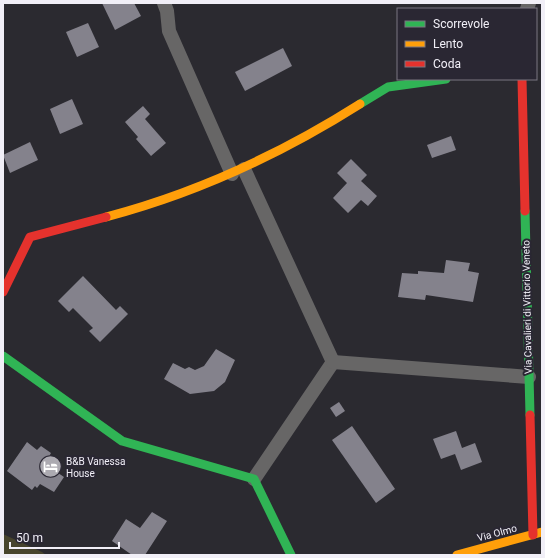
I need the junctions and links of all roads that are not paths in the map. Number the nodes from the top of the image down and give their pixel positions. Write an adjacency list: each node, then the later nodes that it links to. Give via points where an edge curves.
1 (164, 3): 4 (street, via 169,31)
2 (439, 80): 4 (street, via 388,87 313,134)
3 (522, 80): 8 (street, Via Cavalieri di Vittorio Veneto)
4 (238, 171): 5 (street, via 144,207 30,237); 7 (street)
5 (3, 292)
6 (3, 356): 9 (street, via 122,441)
7 (333, 362): 8 (street); 9 (street)
8 (529, 377): 10 (street, Via Cavalieri di Vittorio Veneto)
9 (254, 479): 11 (street)
10 (538, 533): 12 (street, Via Olmo)
11 (291, 555)
12 (457, 555)

